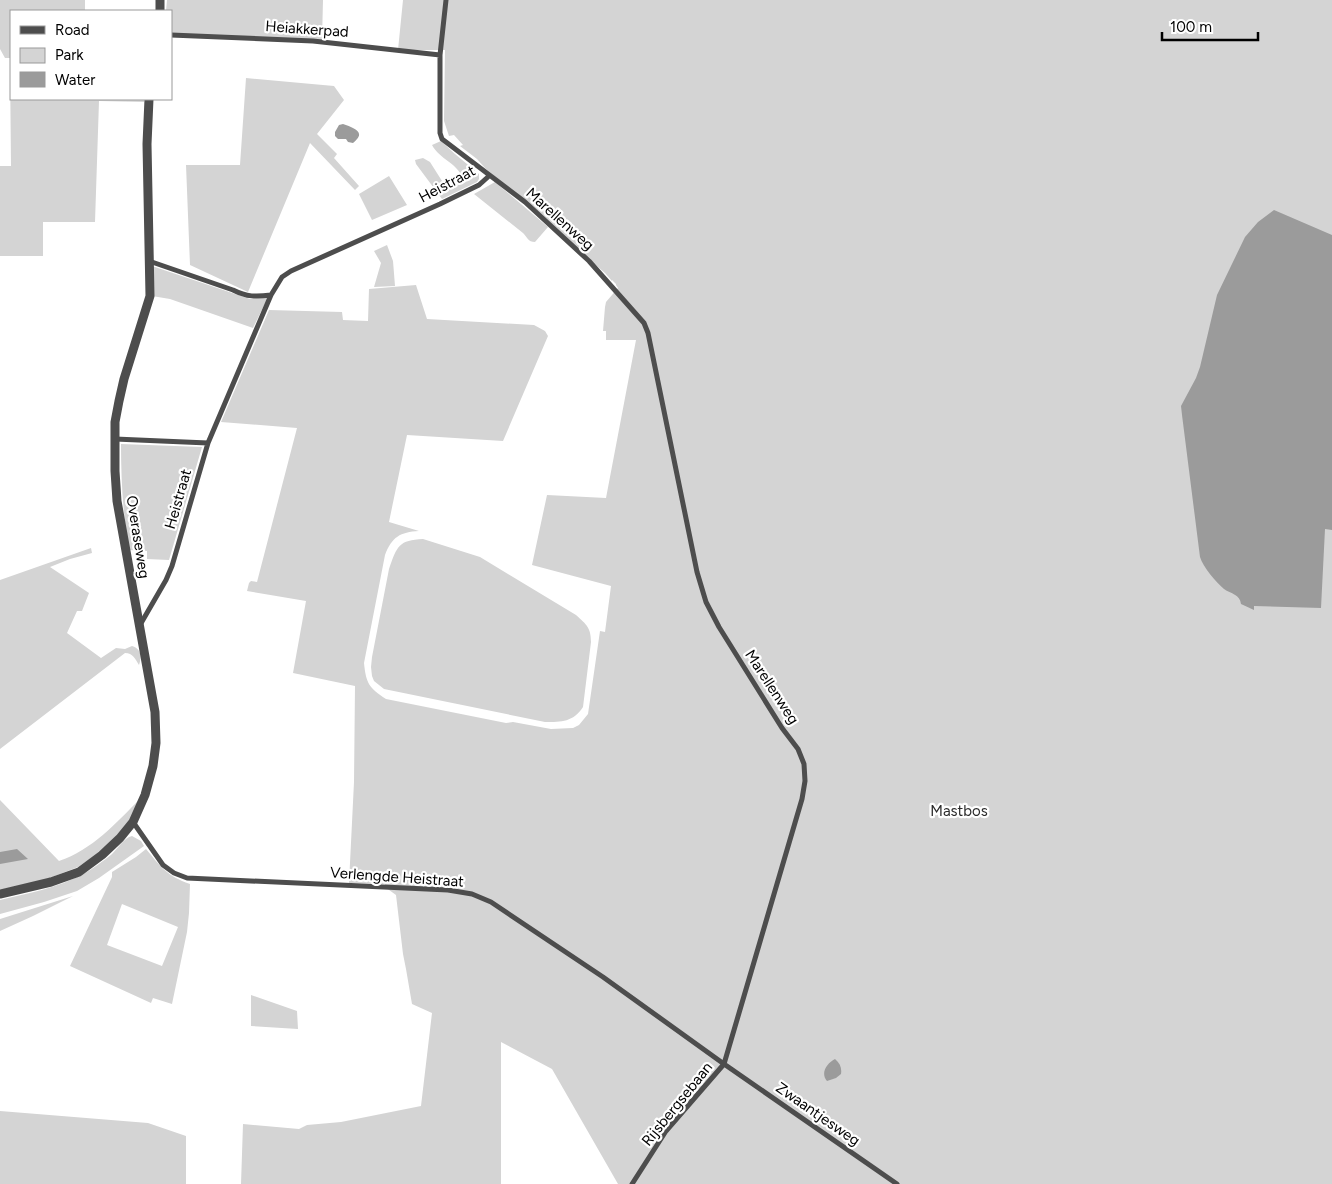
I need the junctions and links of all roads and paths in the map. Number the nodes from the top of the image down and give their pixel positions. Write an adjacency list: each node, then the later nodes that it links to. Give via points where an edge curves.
1 (446, 0): 3 (street, Heistraat)
2 (172, 35): 3 (street, Heiakkerpad, via 313,41)
3 (440, 55): 5 (street, Heistraat, via 442,139)
4 (149, 100): 6 (street, Overaseweg)
5 (489, 176): 7 (street, Heistraat, via 479,185 440,204 291,270); 13 (street, Marellenweg, via 525,202 589,261 644,323 696,572 706,602 798,749 804,764 802,799)
6 (149, 261): 7 (street, via 243,296); 8 (street, Overaseweg, via 150,296 118,401)
7 (270, 294): 9 (street, Heistraat)
8 (115, 439): 9 (street); 10 (street, Overaseweg, via 117,501)
9 (208, 442): 10 (street, Heistraat, via 172,566)
10 (139, 626): 11 (street, Overaseweg, via 155,712 156,743 146,795)
11 (133, 822): 12 (street, Overaseweg, via 102,855 79,872); 13 (street, Verlengde Heistraat, via 163,865 187,878 448,890 472,894 491,902 603,977)
12 (0, 894)
13 (724, 1064): 14 (street, Rijsbergsebaan, via 666,1131); 15 (street, Zwaantjesweg)
14 (632, 1184)
15 (897, 1184)

